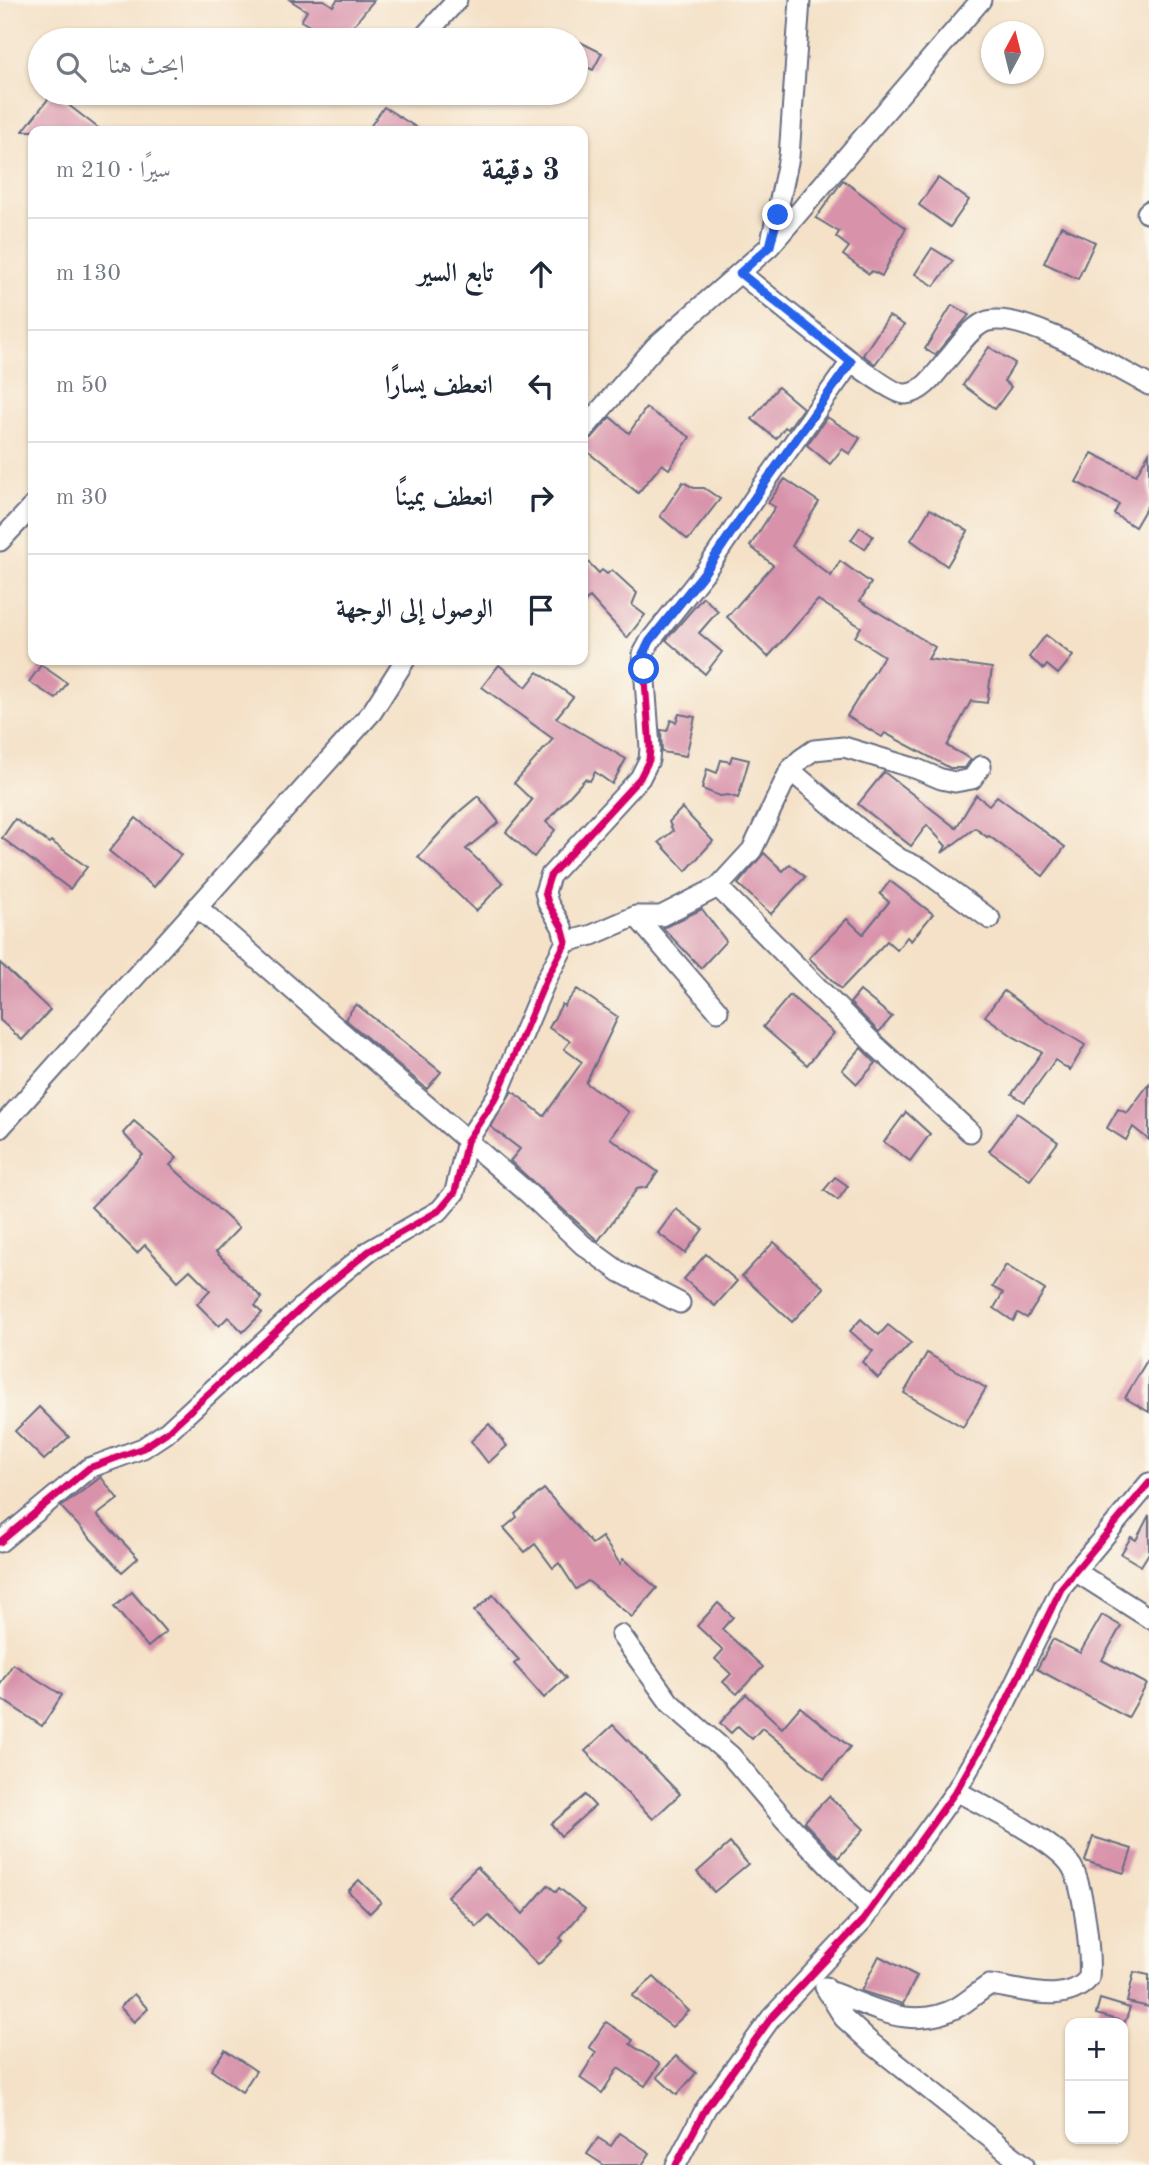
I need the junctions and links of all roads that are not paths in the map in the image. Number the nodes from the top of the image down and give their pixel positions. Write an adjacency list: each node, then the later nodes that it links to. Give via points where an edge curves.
1 (457, 0): 4 (street)
2 (800, 0): 5 (street, via 789,157)
3 (981, 0): 5 (street)
4 (432, 28)
5 (770, 246): 6 (street)
6 (740, 273): 7 (street); 9 (street, via 655,347)
7 (851, 362): 8 (street, via 906,395 919,390 985,322 1001,320 1046,333); 19 (street, via 643,654 649,760 640,778 550,876 545,892)
8 (1149, 385)
9 (588, 424)
10 (28, 511): 11 (street)
11 (0, 541)
12 (402, 665): 16 (street, via 372,712)
13 (981, 766): 14 (street, via 972,779 954,782 844,747 814,750)
14 (790, 770): 15 (street, via 752,850); 18 (street, via 869,837)
15 (718, 887): 17 (street, via 660,916); 22 (street)
16 (198, 907): 21 (street); 23 (street)
17 (636, 916): 19 (street); 20 (street)
18 (990, 919)
19 (565, 942): 23 (street, via 497,1096)
20 (718, 1011)
21 (0, 1128)
22 (970, 1132)
23 (467, 1141): 24 (street, via 583,1245 620,1272); 26 (street, via 455,1192 440,1210 369,1251 167,1432 143,1448 89,1468)
24 (680, 1303)
25 (1149, 1483): 27 (street)
26 (0, 1542)
27 (1075, 1571): 28 (street); 30 (street, via 1062,1587)
28 (1149, 1618)
29 (621, 1635): 31 (street, via 670,1703 731,1756)
30 (957, 1791): 31 (street); 33 (street, via 1016,1824 1063,1856 1073,1869 1089,1940 1089,1978 1065,1993 989,1985 957,2007 908,2018 884,2014)
31 (871, 1910): 32 (street)
32 (816, 1969): 33 (street); 34 (street, via 771,2018 706,2108)
33 (828, 1992): 35 (street, via 844,2018 870,2042)
34 (676, 2165)
35 (1024, 2165)

